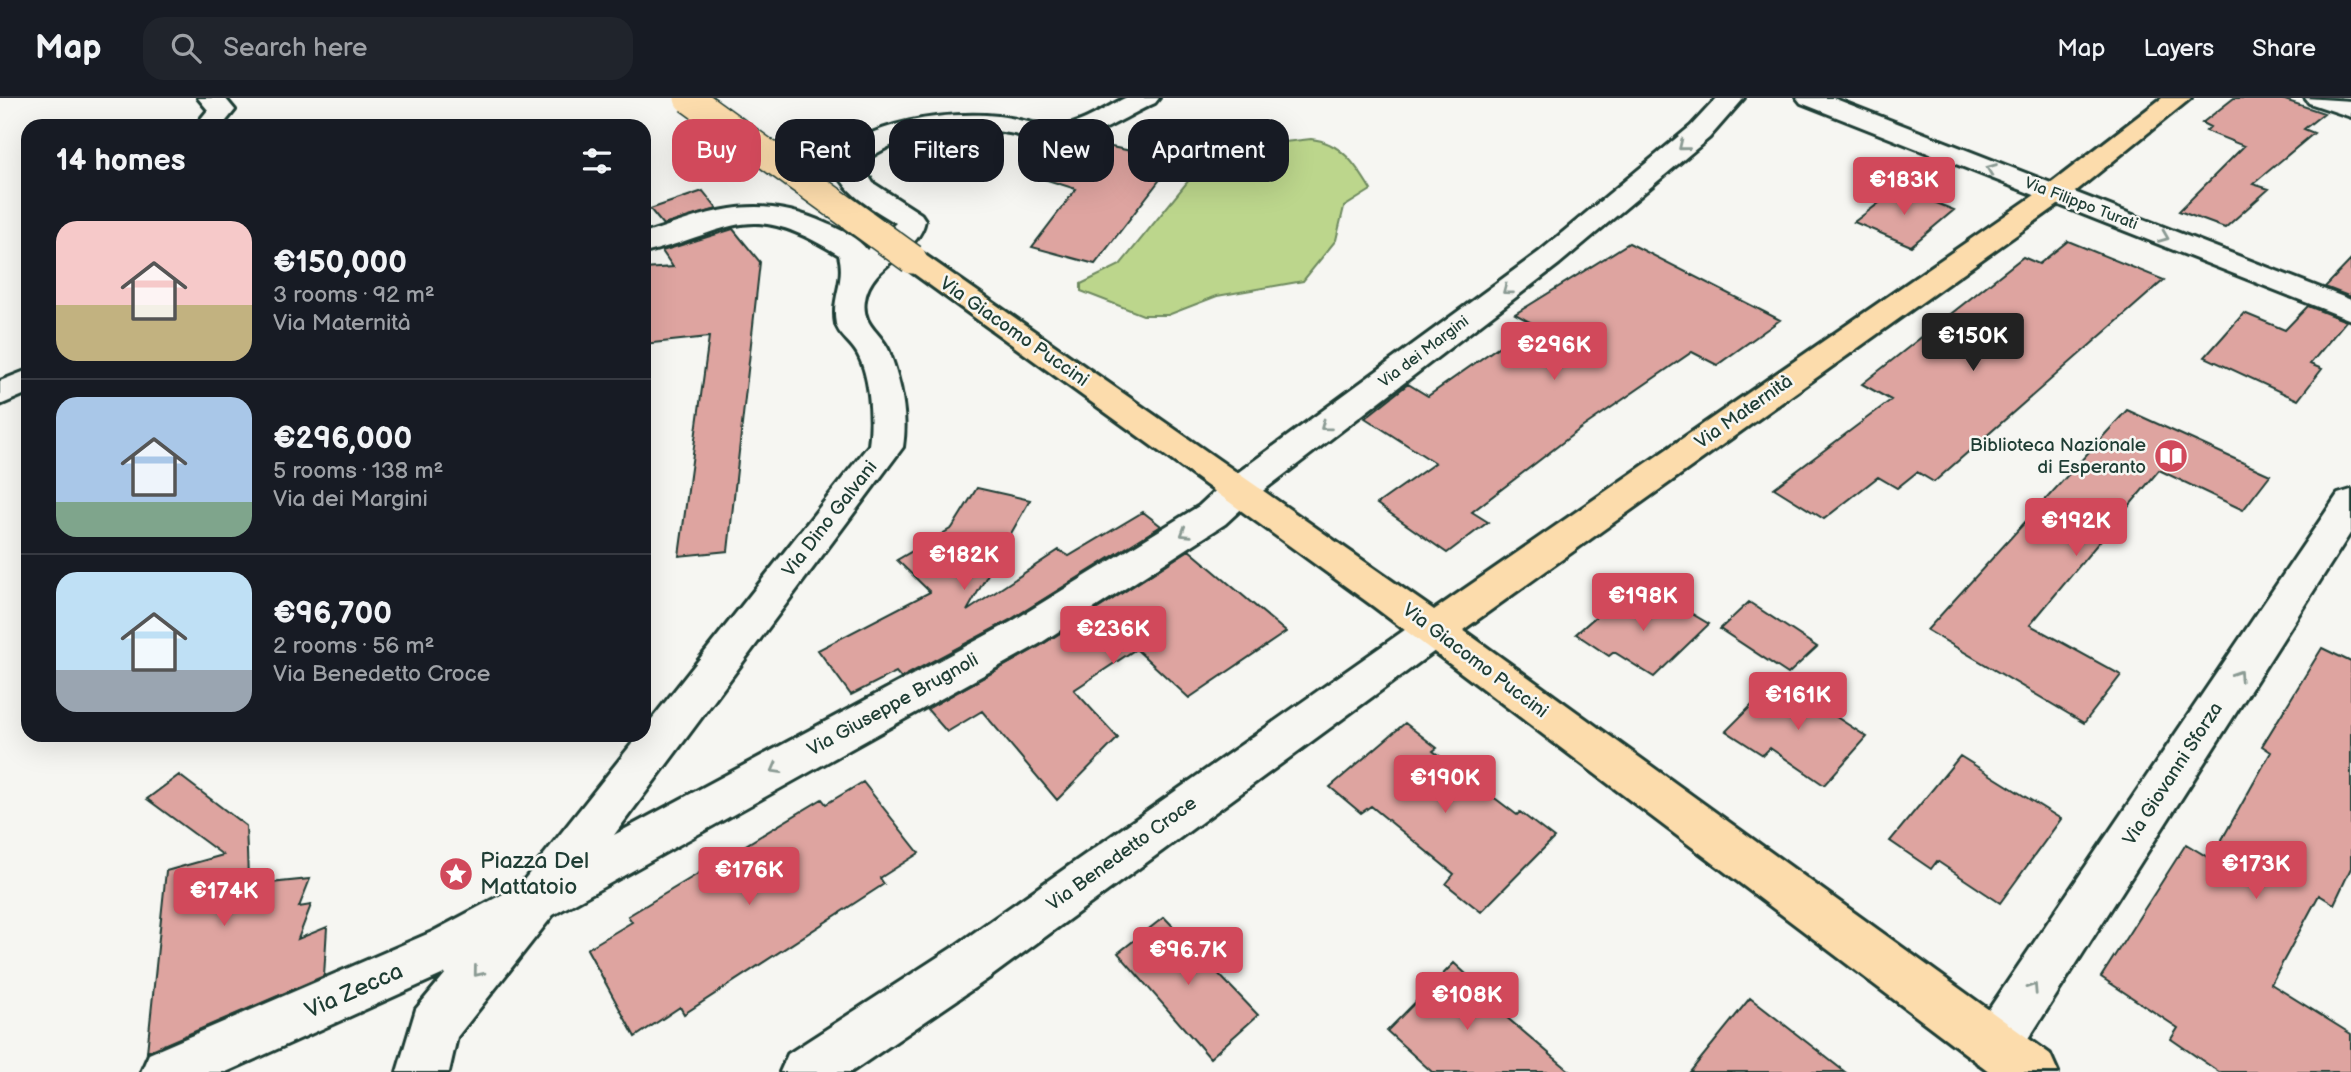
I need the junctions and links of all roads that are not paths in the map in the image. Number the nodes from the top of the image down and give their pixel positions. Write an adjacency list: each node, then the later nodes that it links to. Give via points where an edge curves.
1 (211, 98): 9 (street, via 222,110)
2 (689, 98): 16 (main road, Via Giacomo Puccini, bridge)
3 (1146, 98): 12 (street, via 1061,134 996,124 952,124 916,129 860,150 847,162 849,174 911,220 909,230)
4 (1731, 98): 16 (street, Via dei Margini, one-way to 16, via 1700,132 1549,258)
5 (1810, 98): 10 (street, Via Filippo Turati, one-way to 5)
6 (2178, 98): 10 (main road, Via Maternità)
7 (2318, 98): 8 (street)
8 (2351, 109)
9 (214, 119)
10 (2055, 194): 13 (street, Via Filippo Turati, one-way to 13); 18 (main road, Via Maternità)
11 (651, 242): 12 (street, via 744,213 789,215 853,251)
12 (859, 273): 19 (street, Via Dino Galvani, via 849,301 852,327 872,349 886,397 890,422 886,447)
13 (2351, 311)
14 (21, 384): 15 (street)
15 (0, 394)
16 (1238, 491): 18 (main road, Via Giacomo Puccini); 19 (street, Via Giuseppe Brugnoli, one-way to 19, via 1212,515 1025,633)
17 (2351, 503): 20 (street, Via Giovanni Sforza, one-way to 17)
18 (1433, 631): 20 (main road, Via Giacomo Puccini); 23 (street, Via Benedetto Croce, via 972,962)
19 (536, 901): 21 (street, Via Zecca, via 425,959); 22 (street, Via Dino Galvani, one-way to 22, via 434,1026)
20 (1995, 1045): 24 (main road, Via Giacomo Puccini)
21 (167, 1072)
22 (423, 1072)
23 (806, 1072)
24 (2032, 1072)

